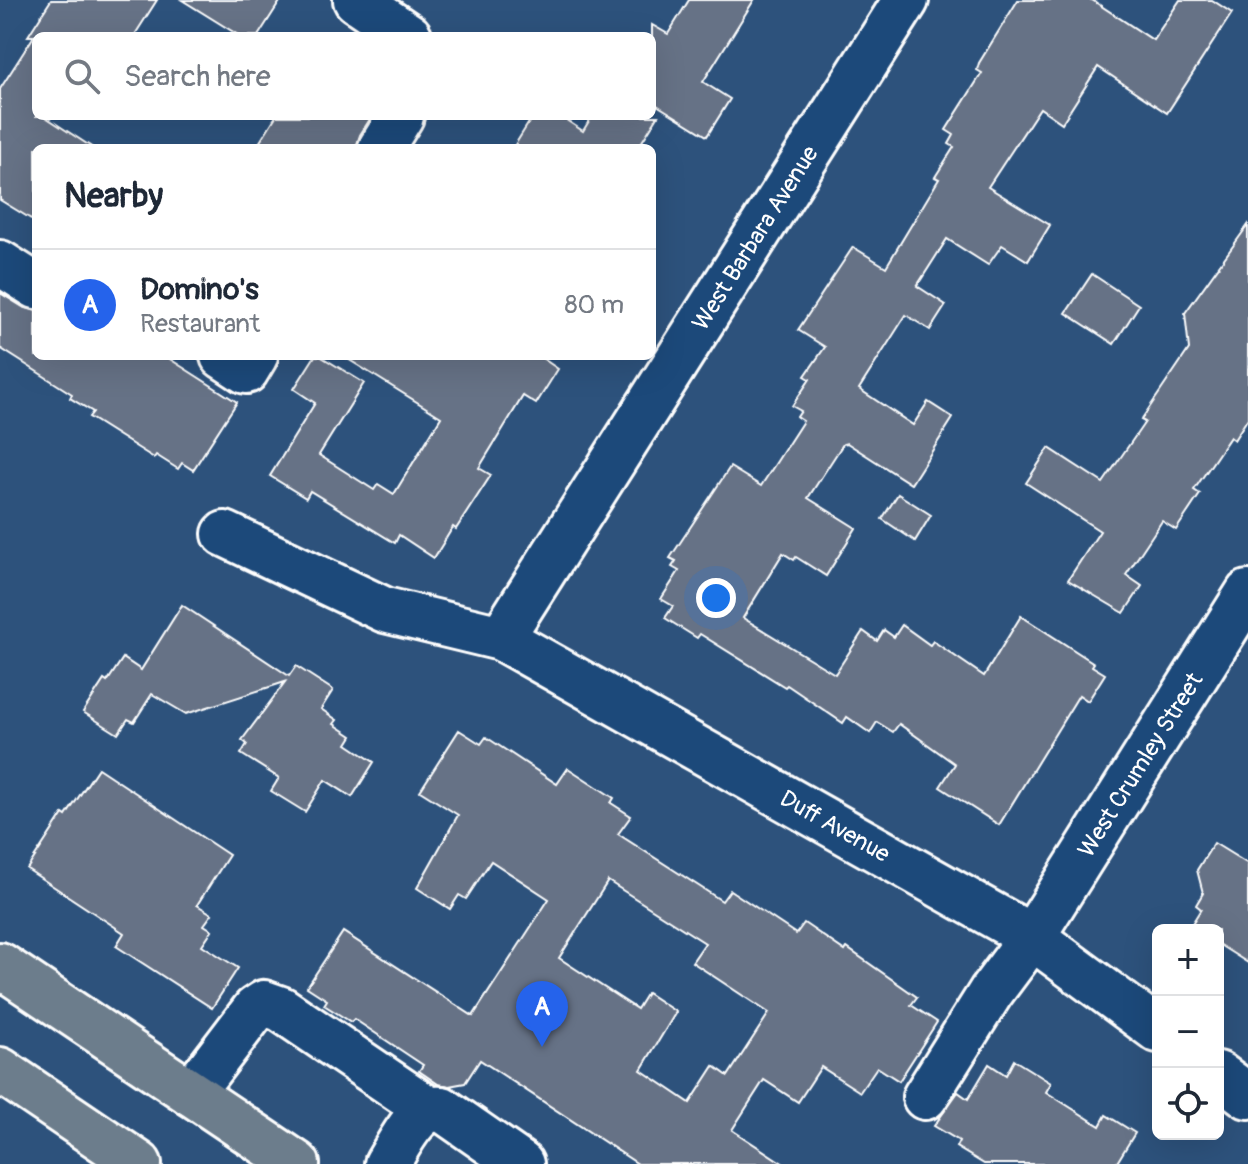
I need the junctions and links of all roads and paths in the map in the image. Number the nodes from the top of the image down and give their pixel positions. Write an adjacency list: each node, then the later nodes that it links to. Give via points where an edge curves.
1 (356, 0): 3 (street)
2 (906, 0): 10 (street, West Barbara Avenue)
3 (403, 32)
4 (398, 120): 5 (street)
5 (384, 144)
6 (0, 263): 7 (street)
7 (32, 283)
8 (225, 534): 10 (street, Duff Avenue, via 385,610)
9 (1248, 593): 11 (street, West Crumley Street)
10 (501, 638): 11 (street, Duff Avenue)
11 (1032, 937): 13 (street, Duff Avenue); 18 (street, West Crumley Street)
12 (0, 965): 16 (main road)
13 (1152, 1026)
14 (0, 1070): 20 (main road)
15 (1224, 1078): 17 (street)
16 (191, 1093): 19 (street, via 264,1003 281,1009); 21 (main road)
17 (1248, 1096)
18 (925, 1097)
19 (430, 1110): 22 (street, via 414,1123); 23 (street, via 442,1109)
20 (123, 1160)
21 (297, 1164)
22 (387, 1164)
23 (521, 1164)

